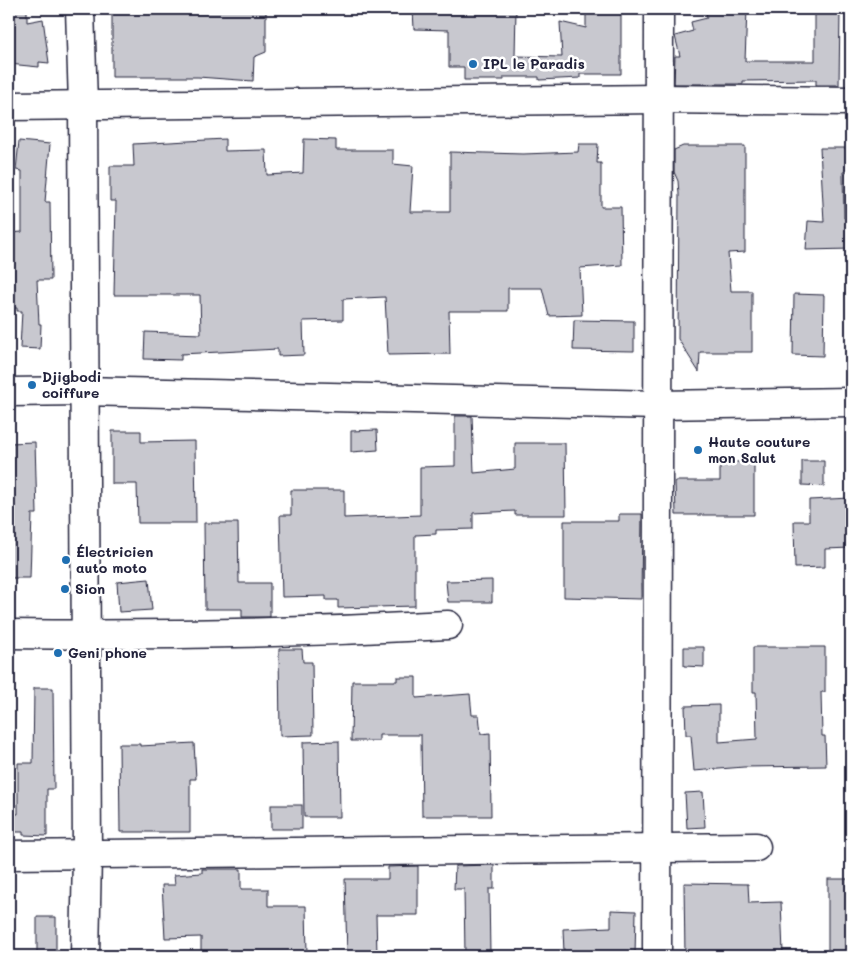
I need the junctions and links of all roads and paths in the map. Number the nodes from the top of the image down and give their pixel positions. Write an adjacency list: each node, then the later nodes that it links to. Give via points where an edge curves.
1 (80, 9): 5 (street)
2 (659, 9): 3 (street)
3 (659, 99): 4 (street); 5 (street); 10 (street)
4 (851, 101)
5 (83, 104): 6 (street); 7 (street)
6 (9, 106)
7 (83, 391): 8 (street); 10 (street); 13 (street)
8 (9, 392)
9 (851, 402): 10 (street)
10 (658, 405): 15 (street)
11 (448, 625): 13 (street)
12 (9, 634): 13 (street)
13 (84, 635): 17 (street)
14 (756, 847): 15 (street)
15 (658, 849): 17 (street); 19 (street)
16 (9, 855): 17 (street)
17 (87, 855): 18 (street)
18 (85, 956)
19 (658, 956)

